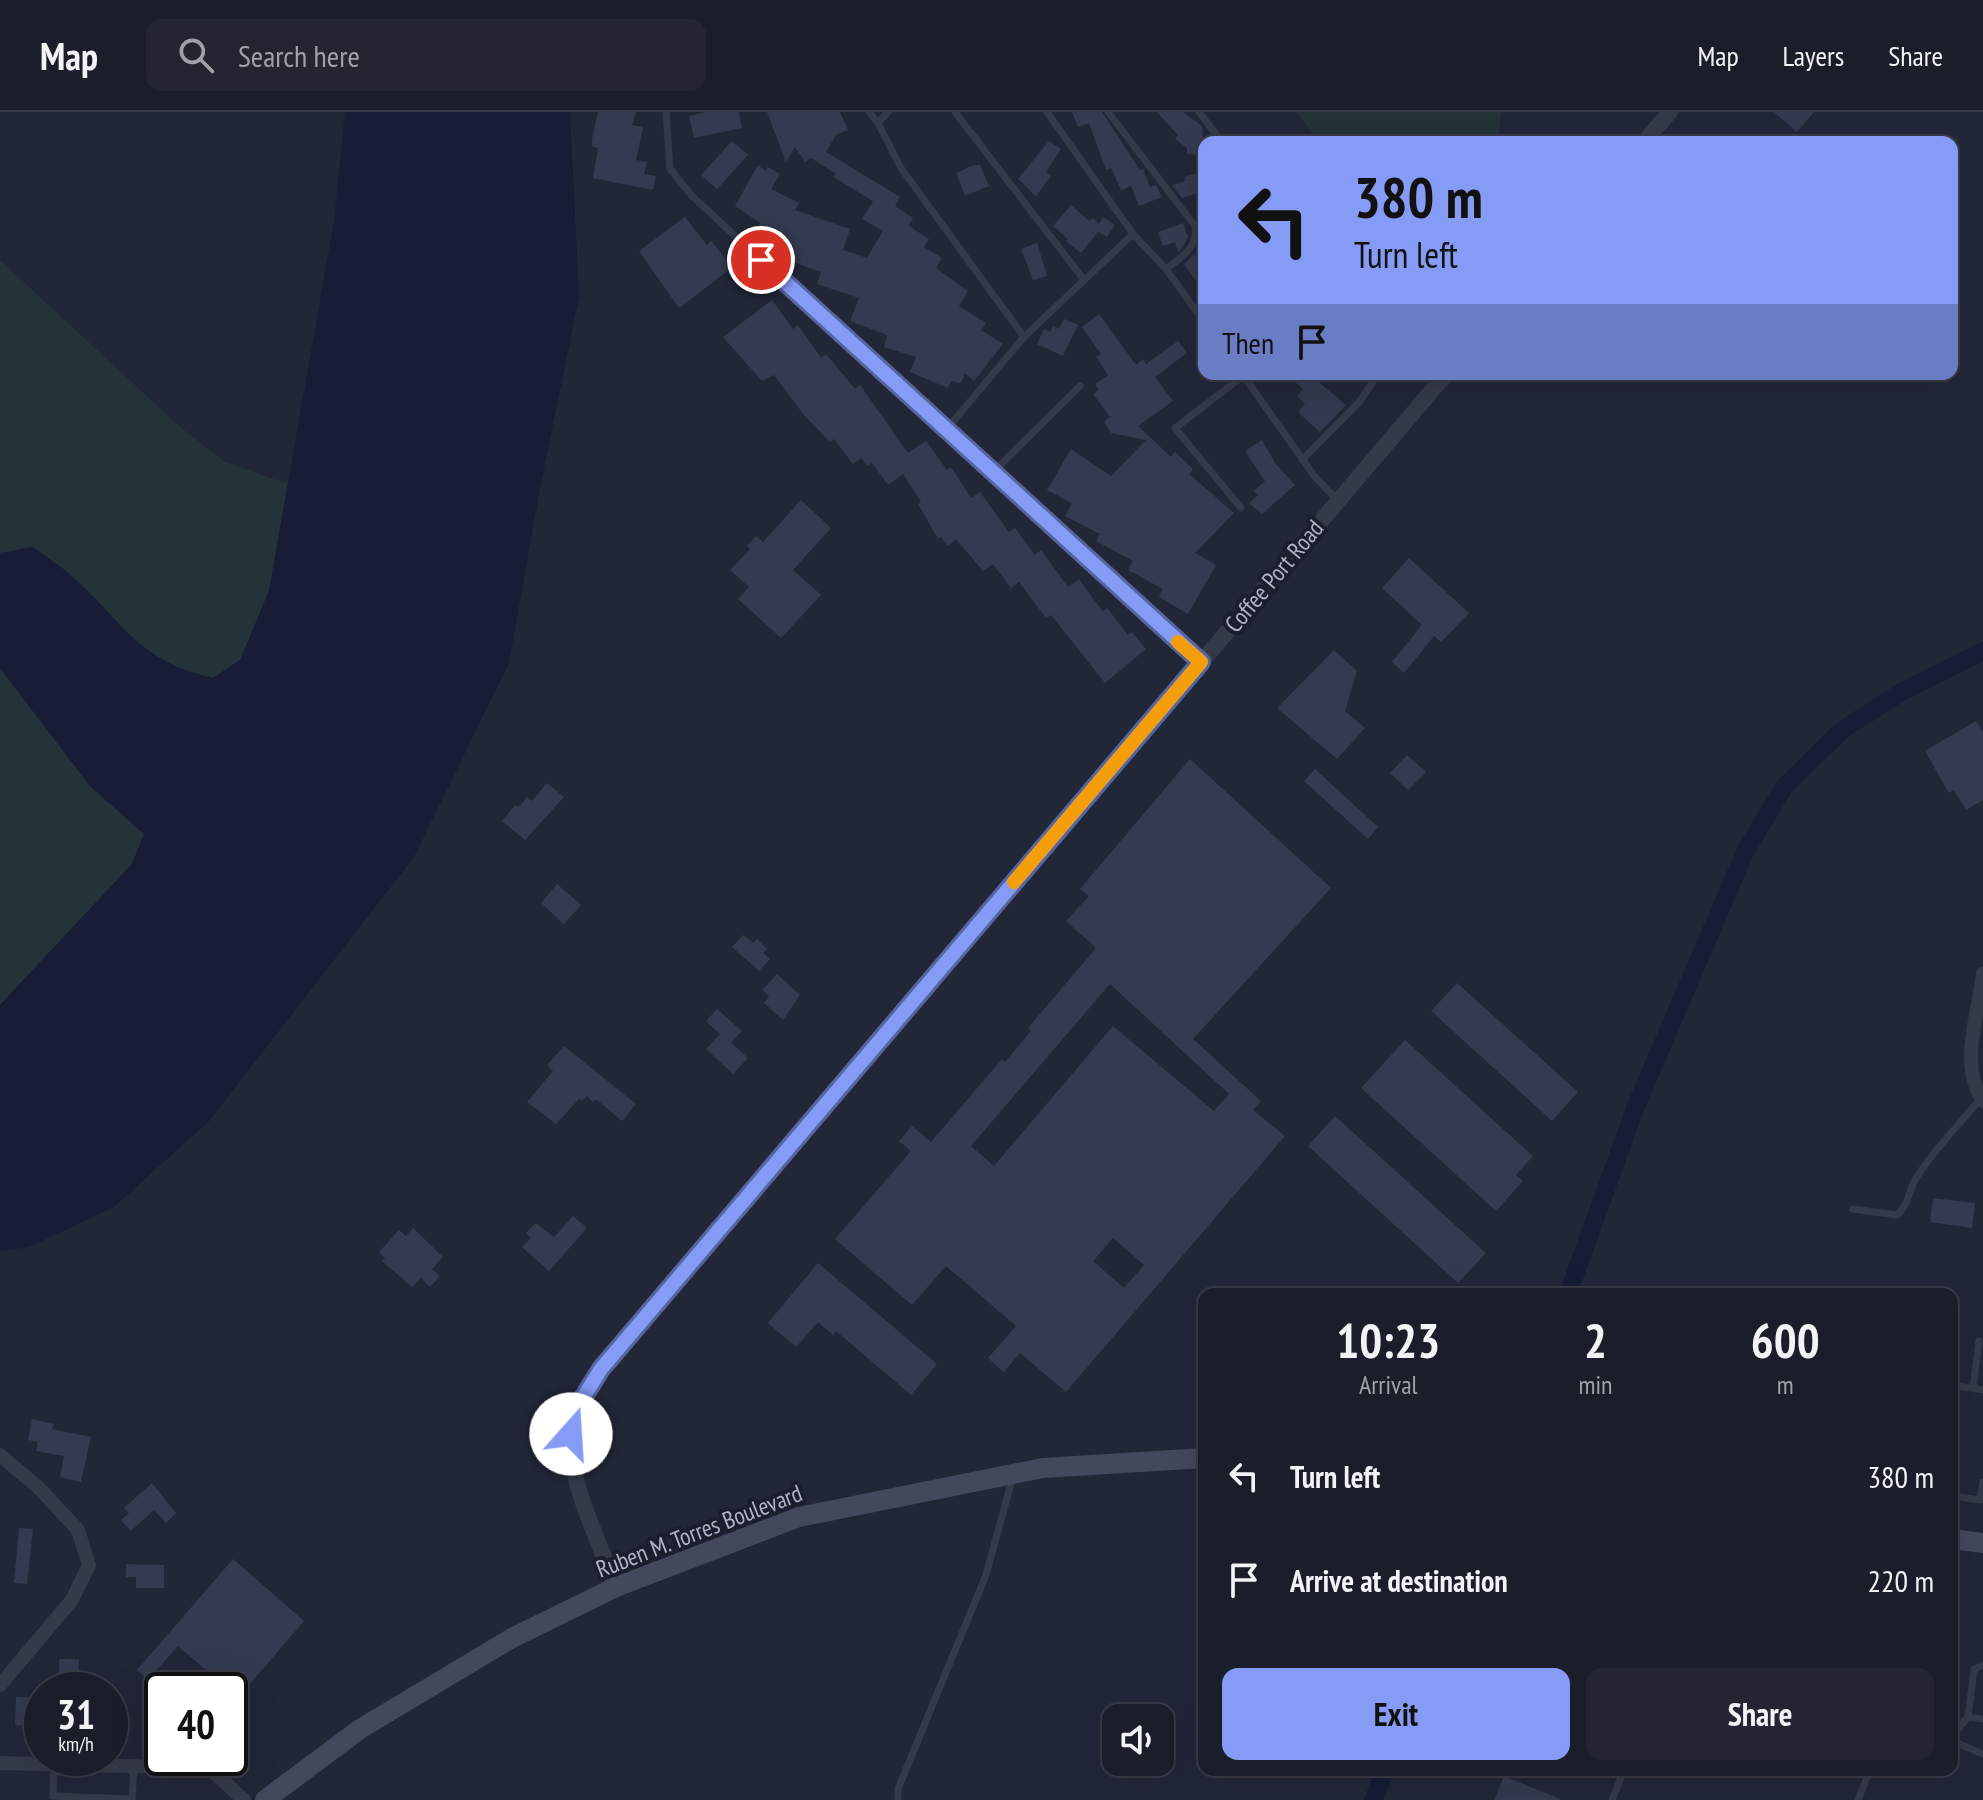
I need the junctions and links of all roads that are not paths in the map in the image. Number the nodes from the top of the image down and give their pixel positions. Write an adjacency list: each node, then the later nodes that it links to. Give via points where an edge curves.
1 (666, 112): 22 (lane, via 670,169 692,196)
2 (869, 112): 9 (lane)
3 (888, 112): 9 (lane)
4 (955, 112): 14 (lane)
5 (1047, 112): 12 (lane)
6 (1108, 112): 13 (lane, via 1195,226 1197,237 1190,251)
7 (1199, 112): 10 (lane)
8 (1670, 112): 11 (street)
9 (878, 123): 16 (lane, via 901,168)
10 (1217, 136)
11 (1649, 136)
12 (1133, 234): 13 (lane); 14 (lane)
13 (1166, 269): 15 (lane)
14 (1084, 280): 16 (lane)
15 (1198, 314)
16 (1024, 337): 22 (lane)
17 (1236, 380): 26 (lane, via 1175,428)
18 (1246, 380): 23 (lane)
19 (1374, 380): 23 (lane)
20 (1441, 380): 25 (street, Coffee Port Road)
21 (1080, 386): 24 (lane)
22 (946, 430): 24 (lane)
23 (1302, 460): 25 (lane)
24 (992, 473): 27 (lane)
25 (1338, 501): 27 (street, Coffee Port Road)
26 (1241, 508)
27 (1201, 662): 44 (street, Coffee Port Road, via 611,1356 581,1401 571,1434 574,1468)
28 (1983, 974): 29 (street)
29 (1980, 1019): 30 (street, via 1971,1072)
30 (1982, 1100): 31 (lane, via 1922,1168 1904,1210 1897,1215)
31 (1853, 1209)
32 (1979, 1341): 34 (lane)
33 (1958, 1386): 34 (lane)
34 (1973, 1388): 35 (lane)
35 (1983, 1390)
36 (0, 1455): 46 (street, via 78,1530 89,1565 72,1600)
37 (1198, 1458): 38 (main road, Ruben M. Torres Boulevard)
38 (1014, 1474): 44 (main road, Ruben M. Torres Boulevard, via 799,1517); 62 (lane, via 986,1575 898,1789)
39 (1983, 1482): 41 (lane)
40 (1958, 1497): 41 (lane)
41 (1982, 1500)
42 (1958, 1540): 43 (main road)
43 (1983, 1543)
44 (616, 1587): 61 (main road, Ruben M. Torres Boulevard, via 444,1676 313,1761)
45 (1983, 1665): 47 (lane, via 1974,1669)
46 (0, 1685)
47 (1968, 1717): 48 (lane); 49 (lane)
48 (1983, 1719)
49 (1958, 1731)
50 (1958, 1742): 51 (lane)
51 (1983, 1754)
52 (0, 1763): 53 (street)
53 (24, 1763)
54 (128, 1766): 55 (street)
55 (134, 1766): 59 (lane); 60 (street, via 209,1768)
56 (54, 1776): 59 (lane, via 53,1796)
57 (1622, 1776): 63 (lane)
58 (1868, 1776): 64 (lane)
59 (133, 1799)
60 (244, 1800)
61 (265, 1800)
62 (898, 1800)
63 (1612, 1800)
64 (1858, 1800)

